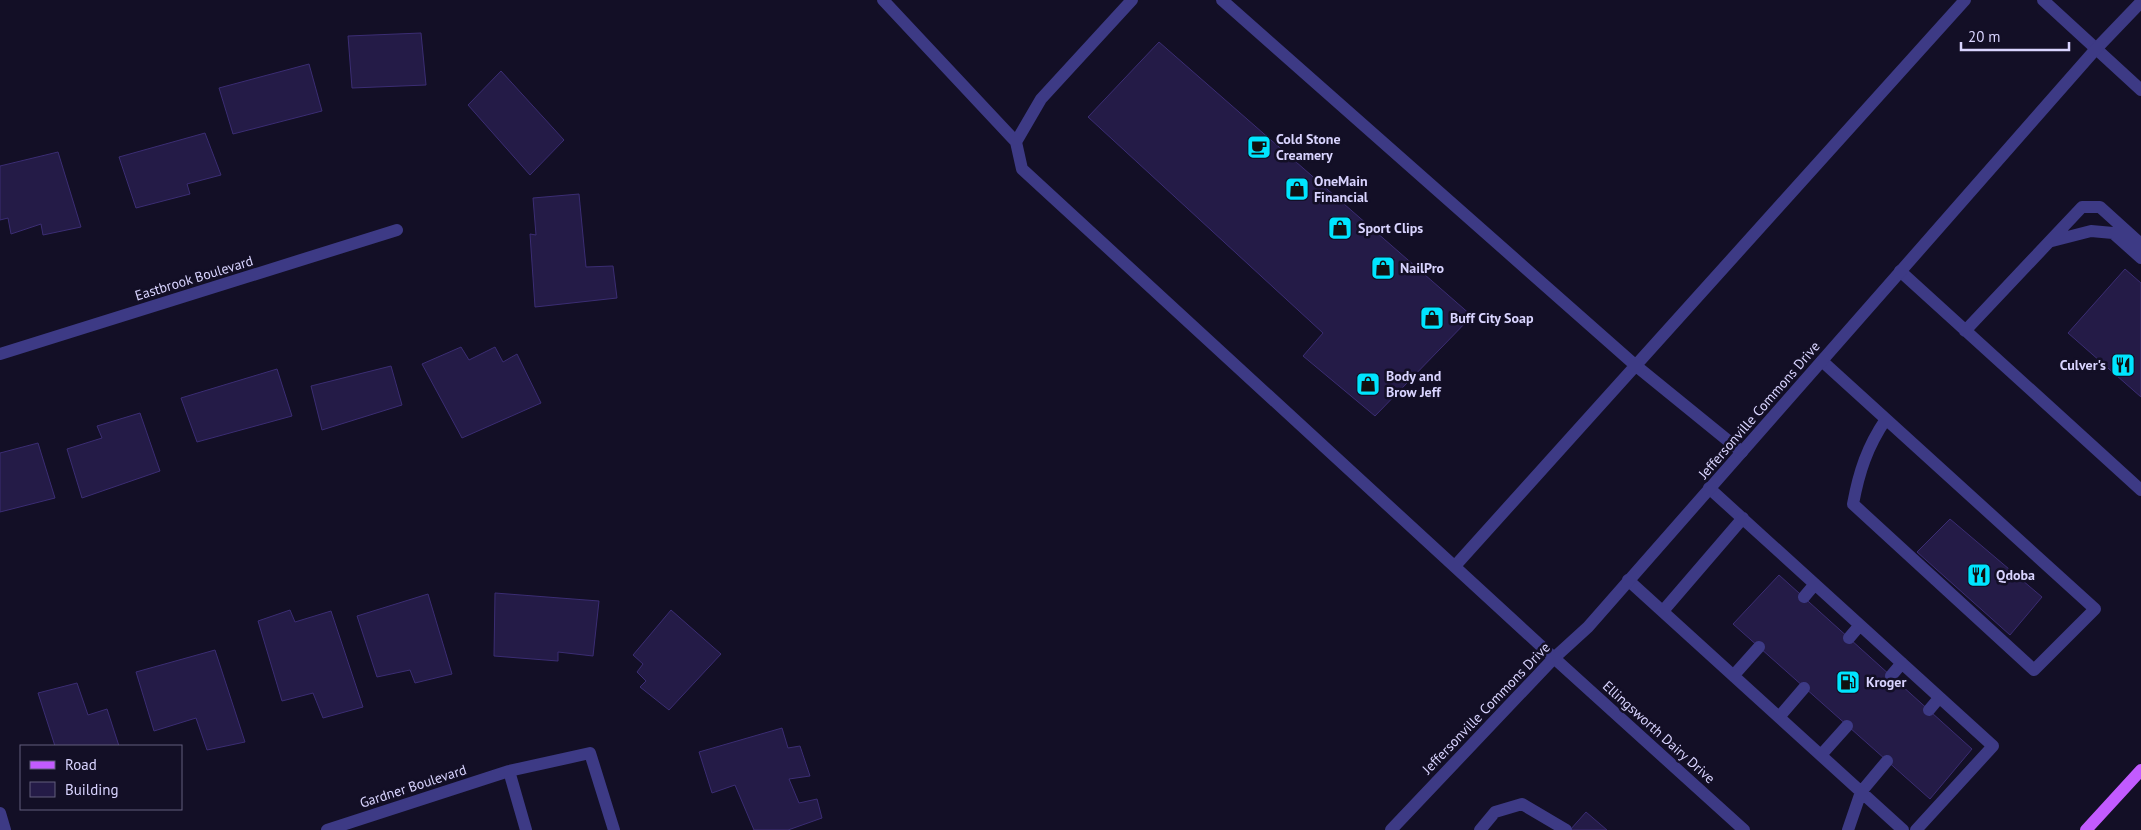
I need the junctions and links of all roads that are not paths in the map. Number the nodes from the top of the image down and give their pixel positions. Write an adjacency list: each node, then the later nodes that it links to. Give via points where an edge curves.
1 (883, 0): 9 (street)
2 (1132, 0): 9 (street, via 1041,99)
3 (1222, 0): 18 (street)
4 (1965, 0): 18 (street)
5 (2042, 0): 7 (street)
6 (2141, 2): 7 (street, Jeffersonville Commons Drive)
7 (2095, 50): 8 (street); 14 (street, Jeffersonville Commons Drive)
8 (2141, 90)
9 (1016, 142): 24 (street, Ellingsworth Dairy Drive, via 1022,168)
10 (397, 230): 16 (street, Eastbrook Boulevard)
11 (2051, 241): 12 (street, via 2082,207 2100,207); 13 (street, via 2090,231 2113,233); 15 (street)
12 (2141, 244)
13 (2141, 258)
14 (1900, 271): 15 (street); 17 (street, Jeffersonville Commons Drive)
15 (1965, 331): 22 (street)
16 (0, 354)
17 (1822, 361): 19 (street); 20 (street, Jeffersonville Commons Drive)
18 (1636, 365): 20 (street); 24 (street)
19 (1886, 419): 19 (street, via 2095,609 2034,670 1854,504 1872,439)
20 (1742, 452): 21 (street, Jeffersonville Commons Drive)
21 (1709, 488): 23 (street); 25 (street, Jeffersonville Commons Drive)
22 (2141, 490)
23 (1743, 518): 26 (street); 28 (street)
24 (1455, 566): 32 (street, Ellingsworth Dairy Drive)
25 (1628, 580): 28 (street); 32 (street, Jeffersonville Commons Drive, via 1588,627)
26 (1815, 584): 27 (street); 29 (street)
27 (1804, 597)
28 (1663, 611): 34 (street)
29 (1860, 625): 30 (street); 33 (street)
30 (1849, 638)
31 (1759, 648): 34 (street)
32 (1554, 658): 51 (street, Jeffersonville Commons Drive); 54 (street, Ellingsworth Dairy Drive)
33 (1902, 664): 35 (street); 37 (street)
34 (1734, 675): 39 (street)
35 (1891, 676)
36 (1804, 688): 39 (street)
37 (1939, 698): 38 (street); 57 (street, via 1993,746)
38 (1929, 710)
39 (1779, 717): 41 (street)
40 (1847, 726): 41 (street)
41 (1821, 755): 45 (street)
42 (1887, 761): 45 (street)
43 (2141, 770): 58 (main road)
44 (509, 771): 48 (street, Gardner Boulevard); 49 (street); 50 (street, Gardner Boulevard, via 590,753)
45 (1861, 792): 55 (street); 56 (street)
46 (0, 813): 47 (street)
47 (5, 830)
48 (327, 830)
49 (526, 830)
50 (614, 830)
51 (1391, 830)
52 (1480, 830): 53 (street, via 1496,812 1522,804)
53 (1566, 830)
54 (1744, 830)
55 (1848, 830)
56 (1903, 830)
57 (1916, 830)
58 (2086, 830)

